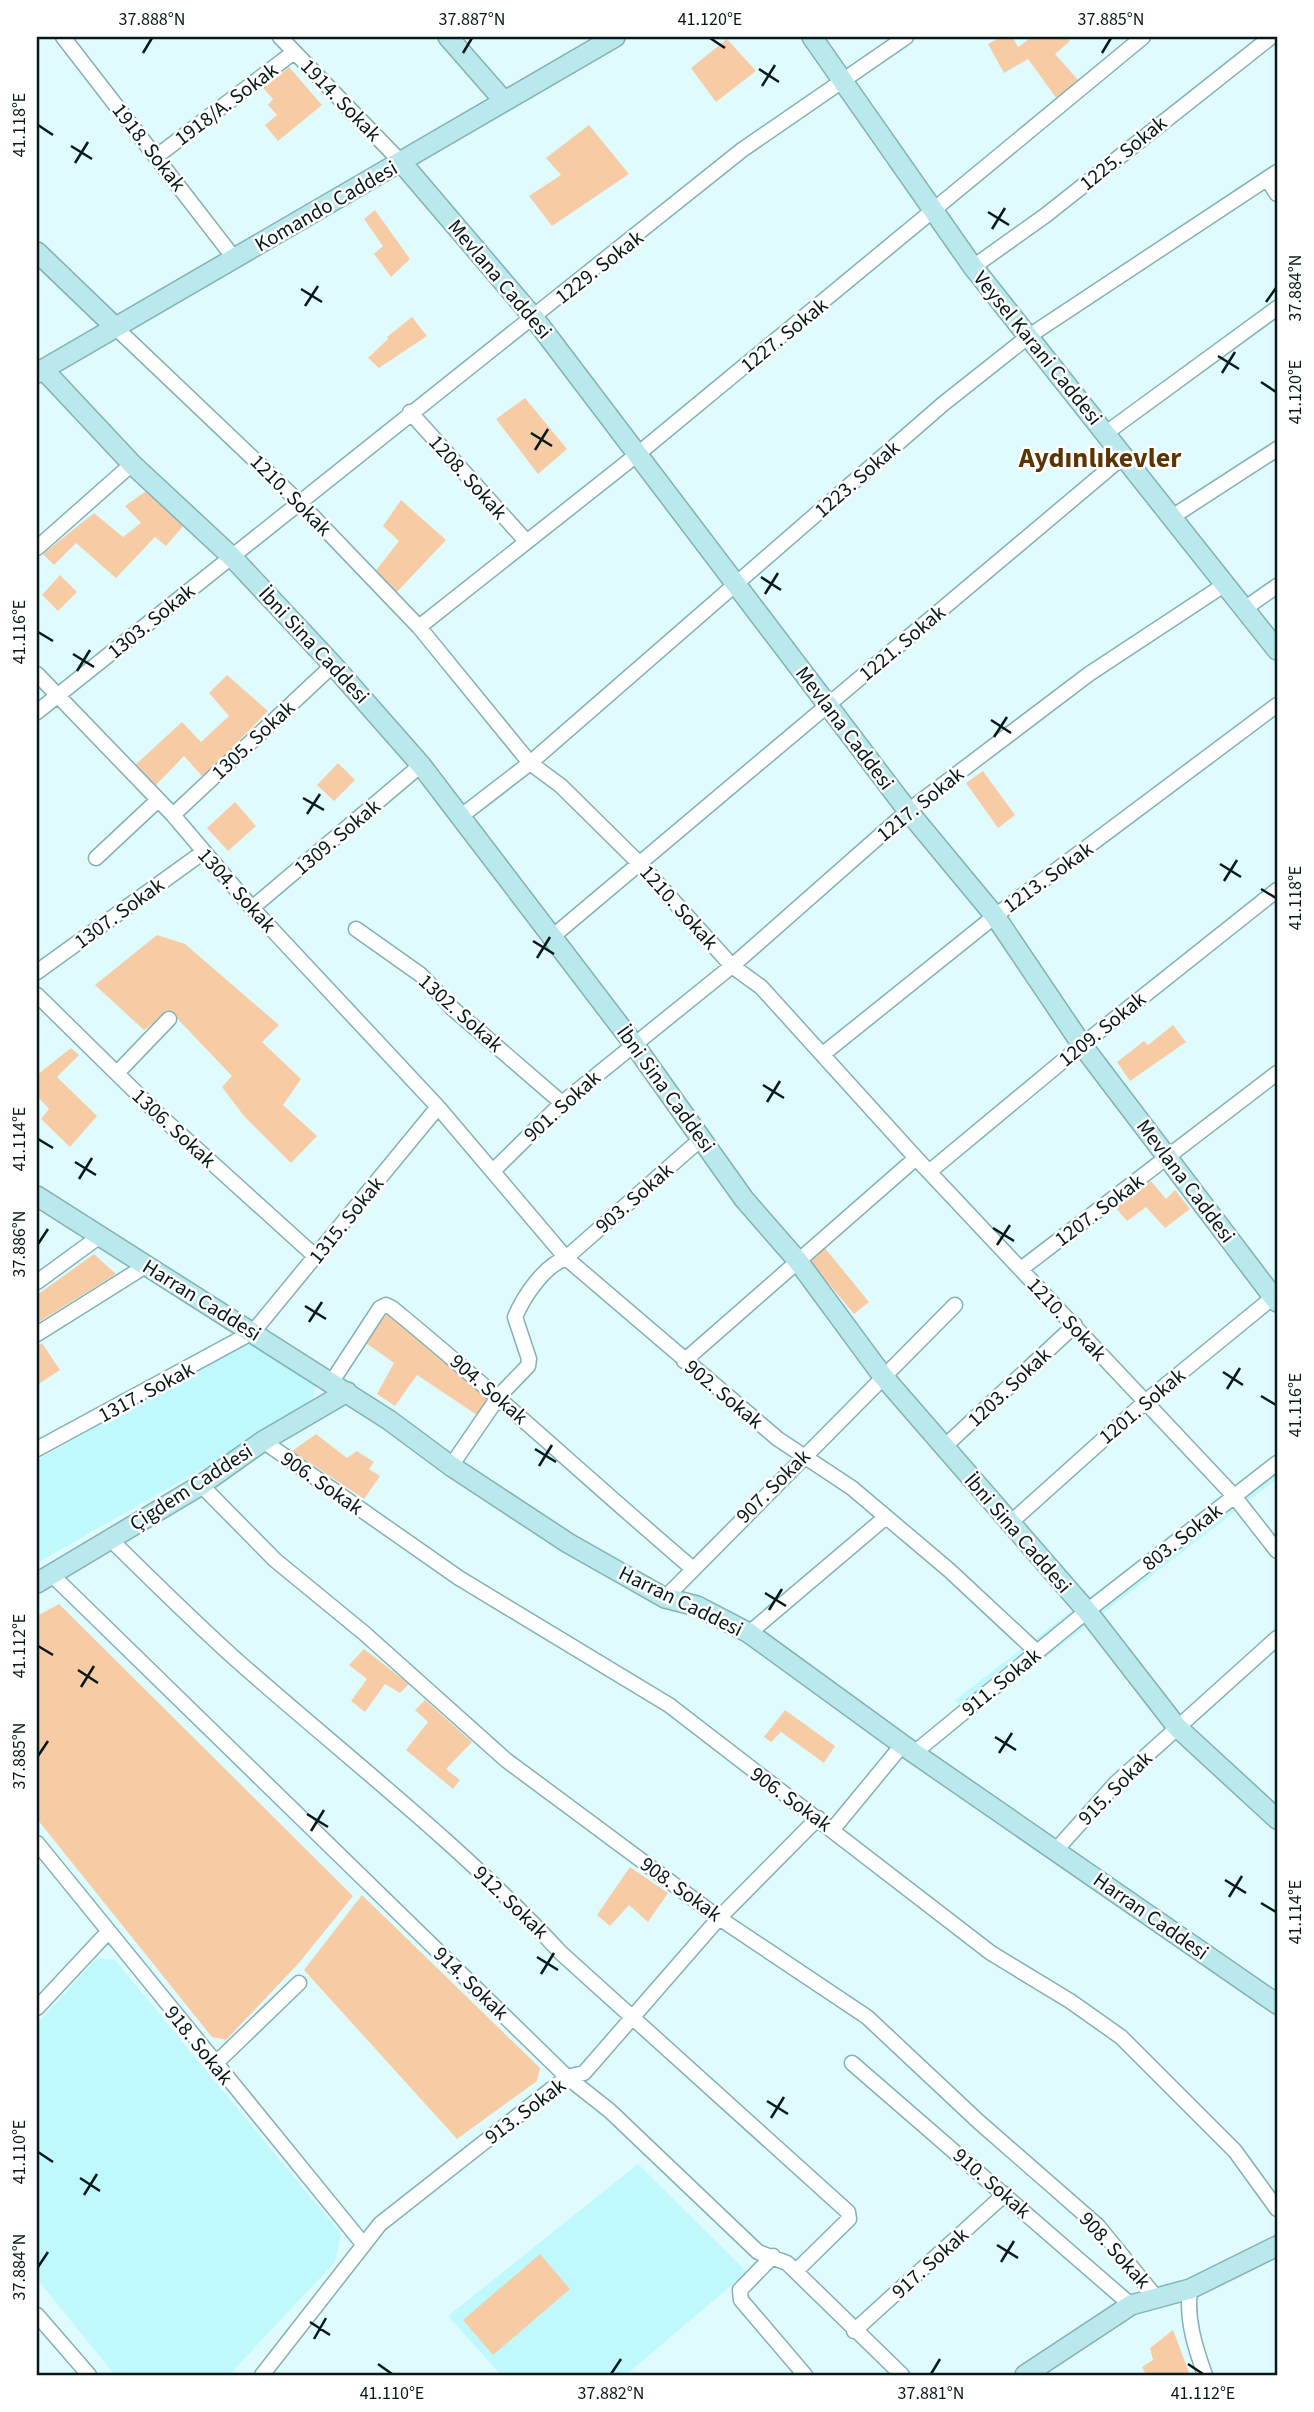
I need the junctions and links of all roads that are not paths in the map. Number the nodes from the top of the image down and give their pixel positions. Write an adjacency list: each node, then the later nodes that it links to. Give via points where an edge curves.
1 (63, 37): 12 (street, 1918. Sokak)
2 (280, 37): 9 (street, 1914. Sokak)
3 (448, 37): 11 (street)
4 (811, 37): 10 (street, Veysel Karani Caddesi)
5 (906, 37): 10 (street, 1229. Sokak)
6 (1143, 37): 16 (street, 1227. Sokak)
7 (1271, 37): 19 (street, 1225. Sokak)
8 (607, 39): 11 (street, Komando Caddesi)
9 (294, 52): 12 (street, 1918/A. Sokak); 13 (street, 1914. Sokak)
10 (841, 80): 16 (street, Veysel Karani Caddesi); 21 (street, 1229. Sokak, via 742,150)
11 (504, 101): 13 (street, Komando Caddesi)
12 (157, 156): 18 (street, 1918. Sokak)
13 (402, 163): 18 (street, Komando Caddesi); 21 (street, Mevlana Caddesi)
14 (1272, 175): 15 (street); 23 (street, 1223. Sokak)
15 (1277, 194)
16 (933, 213): 19 (street, Veysel Karani Caddesi); 28 (street, 1227. Sokak)
17 (37, 252): 22 (street)
18 (234, 258): 22 (street, Komando Caddesi)
19 (973, 267): 23 (street, Veysel Karani Caddesi)
20 (1277, 308): 26 (street)
21 (534, 318): 25 (street, 1229. Sokak); 28 (street, Mevlana Caddesi)
22 (115, 327): 24 (street, Komando Caddesi); 31 (street, 1210. Sokak)
23 (1029, 336): 26 (street, Veysel Karani Caddesi); 36 (street, 1223. Sokak, via 943,404)
24 (40, 371): 30 (street, İbni Sina Caddesi)
25 (410, 412): 31 (street, 1229. Sokak); 33 (street, 1208. Sokak)
26 (1106, 433): 29 (street, Veysel Karani Caddesi)
27 (1277, 449): 32 (street)
28 (639, 453): 33 (street, 1227. Sokak); 36 (street, Mevlana Caddesi)
29 (1124, 456): 32 (street, Veysel Karani Caddesi); 46 (street, 1221. Sokak)
30 (132, 464): 34 (street); 35 (street, İbni Sina Caddesi)
31 (301, 504): 35 (street, 1229. Sokak); 40 (street, 1210. Sokak)
32 (1172, 517): 37 (street, Veysel Karani Caddesi)
33 (526, 541): 40 (street, 1227. Sokak)
34 (37, 548)
35 (232, 557): 42 (street, İbni Sina Caddesi); 44 (street, 1303. Sokak)
36 (736, 584): 46 (street, Mevlana Caddesi); 48 (street, 1223. Sokak)
37 (1224, 585): 39 (street, Veysel Karani Caddesi); 51 (street, 1217. Sokak, via 1089,674)
38 (1277, 586): 39 (street)
39 (1244, 609): 41 (street, Veysel Karani Caddesi)
40 (419, 627): 48 (street, 1210. Sokak)
41 (1277, 650)
42 (333, 664): 49 (street, İbni Sina Caddesi); 52 (street, 1305. Sokak)
43 (37, 674): 44 (street, 1304. Sokak)
44 (57, 696): 47 (street, 1303. Sokak); 50 (street, 1304. Sokak)
45 (1277, 705): 59 (street, 1213. Sokak)
46 (829, 708): 51 (street, Mevlana Caddesi); 56 (street, 1221. Sokak)
47 (37, 712)
48 (530, 763): 53 (street, 1223. Sokak); 56 (street, 1210. Sokak, via 561,786)
49 (421, 765): 53 (street, İbni Sina Caddesi); 58 (street, 1309. Sokak)
50 (158, 800): 52 (street, 1304. Sokak); 55 (street)
51 (908, 811): 59 (street, Mevlana Caddesi); 62 (street, 1217. Sokak)
52 (173, 815): 54 (street, 1304. Sokak)
53 (460, 817): 61 (street, İbni Sina Caddesi)
54 (202, 853): 58 (street, 1304. Sokak); 63 (street, 1307. Sokak)
55 (96, 858)
56 (641, 865): 61 (street, 1221. Sokak); 62 (street, 1210. Sokak)
57 (1277, 890): 67 (street, 1209. Sokak)
58 (252, 908): 72 (street, 1304. Sokak)
59 (995, 916): 67 (street, Mevlana Caddesi); 68 (street, 1213. Sokak)
60 (356, 929): 71 (street, 1302. Sokak, via 421,975 452,1008)
61 (552, 937): 66 (street, İbni Sina Caddesi)
62 (732, 966): 66 (street, 1217. Sokak); 68 (street, 1210. Sokak, via 761,987)
63 (37, 972)
64 (37, 995): 69 (street, 1306. Sokak)
65 (169, 1019): 69 (street)
66 (633, 1043): 71 (street, 901. Sokak); 73 (street, İbni Sina Caddesi)
67 (1082, 1045): 74 (street, Mevlana Caddesi); 77 (street, 1209. Sokak)
68 (823, 1054): 75 (street, 1210. Sokak)
69 (117, 1073): 80 (street, 1306. Sokak)
70 (1277, 1073): 74 (street, 1207. Sokak)
71 (562, 1103): 76 (street, 901. Sokak)
72 (438, 1107): 76 (street, 902. Sokak); 80 (street, 1315. Sokak)
73 (702, 1138): 81 (street, 903. Sokak); 82 (street, İbni Sina Caddesi, via 744,1199)
74 (1168, 1157): 84 (street, 1207. Sokak); 86 (street, Mevlana Caddesi)
75 (916, 1158): 77 (street, 1210. Sokak); 82 (street)
76 (493, 1171): 81 (street, 902. Sokak)
77 (929, 1172): 84 (street, 1210. Sokak)
78 (37, 1196): 79 (street, Harran Caddesi)
79 (100, 1236): 83 (street, Harran Caddesi); 85 (street)
80 (316, 1257): 89 (street, 1315. Sokak)
81 (566, 1258): 91 (street, 902. Sokak); 94 (street, 903. Sokak, via 554,1262 518,1310 515,1317 528,1366)
82 (798, 1261): 91 (street); 92 (street, İbni Sina Caddesi)
83 (147, 1265): 89 (street, Harran Caddesi); 90 (street)
84 (1021, 1269): 88 (street, 1210. Sokak)
85 (37, 1282)
86 (1276, 1298): 95 (street, 1201. Sokak)
87 (955, 1305): 92 (street, 907. Sokak)
88 (1075, 1325): 95 (street, 1210. Sokak); 97 (street, 1203. Sokak)
89 (253, 1332): 93 (street, Harran Caddesi); 98 (street, 1317. Sokak)
90 (37, 1334)
91 (684, 1361): 99 (street, 902. Sokak, via 778,1439)
92 (882, 1375): 97 (street, İbni Sina Caddesi); 99 (street, 907. Sokak)
93 (339, 1387): 94 (street, 904. Sokak, via 380,1308 386,1305); 96 (street, Çigdem Caddesi); 101 (street, Harran Caddesi)
94 (499, 1396): 101 (street); 108 (street, 904. Sokak)
95 (1145, 1402): 103 (street, 1210. Sokak); 105 (street, 1201. Sokak)
96 (263, 1441): 102 (street, Çigdem Caddesi); 117 (street, 906. Sokak, via 459,1578 669,1704)
97 (943, 1448): 105 (street, İbni Sina Caddesi)
98 (37, 1449)
99 (804, 1454): 104 (street, 902. Sokak); 108 (street, 907. Sokak)
100 (1277, 1463): 103 (street, 803. Sokak)
101 (451, 1466): 110 (street, Harran Caddesi, via 569,1543)
102 (201, 1485): 106 (street, Çigdem Caddesi); 122 (street, 908. Sokak, via 275,1560 506,1760)
103 (1234, 1496): 107 (street, 1210. Sokak); 111 (street, 803. Sokak)
104 (886, 1517): 112 (street); 114 (street, 902. Sokak)
105 (1010, 1522): 111 (street, İbni Sina Caddesi)
106 (110, 1539): 109 (street, Çigdem Caddesi); 127 (street, 912. Sokak, via 242,1665 382,1782)
107 (1277, 1551)
108 (692, 1568): 110 (street, 907. Sokak)
109 (44, 1578): 130 (street, 914. Sokak)
110 (665, 1598): 112 (street, Harran Caddesi, via 697,1606)
111 (1087, 1611): 114 (street, 911. Sokak); 115 (street, İbni Sina Caddesi)
112 (748, 1633): 116 (street, Harran Caddesi)
113 (1277, 1638): 115 (street, 915. Sokak)
114 (1037, 1652): 116 (street, 911. Sokak)
115 (1177, 1727): 118 (street, İbni Sina Caddesi); 121 (street, 915. Sokak, via 1116,1783)
116 (908, 1749): 119 (street); 121 (street, Harran Caddesi)
117 (818, 1818): 119 (street, 906. Sokak); 122 (street, 913. Sokak)
118 (1277, 1818)
119 (833, 1829): 132 (street, 906. Sokak, via 991,1953 1121,2037 1235,2151)
120 (37, 1843): 123 (street, 918. Sokak)
121 (1056, 1850): 125 (street, Harran Caddesi)
122 (719, 1918): 127 (street, 913. Sokak); 138 (street, 908. Sokak, via 867,2017 1098,2226)
123 (108, 1931): 126 (street); 129 (street, 918. Sokak)
124 (299, 1983): 129 (street)
125 (1277, 2004)
126 (37, 2008)
127 (634, 2017): 130 (street, 913. Sokak, via 584,2073); 136 (street, 912. Sokak, via 848,2212 849,2219 839,2232)
128 (852, 2063): 131 (street, 910. Sokak)
129 (215, 2064): 133 (street, 918. Sokak)
130 (567, 2077): 133 (street, 913. Sokak, via 380,2224); 135 (street, 914. Sokak, via 610,2111 758,2252)
131 (1005, 2194): 139 (street, 910. Sokak); 141 (street, 917. Sokak)
132 (1277, 2208)
133 (363, 2245): 142 (street, 913. Sokak)
134 (1277, 2246): 137 (street)
135 (773, 2256): 136 (street, 914. Sokak); 144 (street, via 740,2290 741,2300)
136 (796, 2271): 141 (street, 914. Sokak)
137 (1190, 2289): 138 (street); 147 (street, via 1193,2342)
138 (1156, 2296): 139 (street)
139 (1131, 2305): 146 (street)
140 (37, 2315): 143 (street)
141 (854, 2331): 145 (street, 914. Sokak)
142 (264, 2374)
143 (89, 2375)
144 (806, 2375)
145 (902, 2375)
146 (1025, 2375)
147 (1205, 2375)

